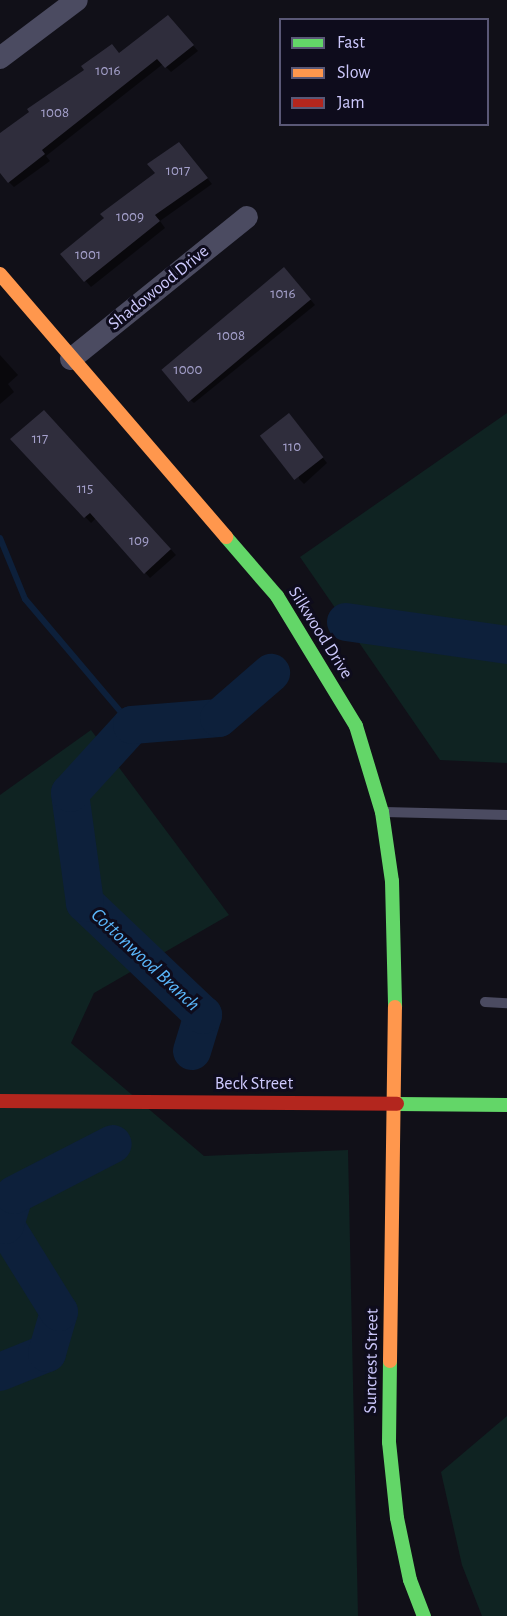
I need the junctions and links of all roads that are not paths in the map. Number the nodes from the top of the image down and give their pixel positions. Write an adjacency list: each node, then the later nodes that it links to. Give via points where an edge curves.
1 (77, 0): 2 (street)
2 (0, 58)
3 (247, 217): 5 (street, Shadowood Drive)
4 (0, 274): 5 (street, Silkwood Drive)
5 (71, 359): 6 (street, Silkwood Drive, via 277,596 356,726)
6 (382, 812): 7 (lane); 11 (street, Silkwood Drive, via 392,881)
7 (507, 815)
8 (485, 1002): 9 (lane)
9 (507, 1003)
10 (0, 1101): 11 (street, Beck Street)
11 (393, 1102): 12 (street, Beck Street); 13 (street, Suncrest Street, via 389,1442 397,1518 410,1580)
12 (507, 1104)
13 (424, 1616)

